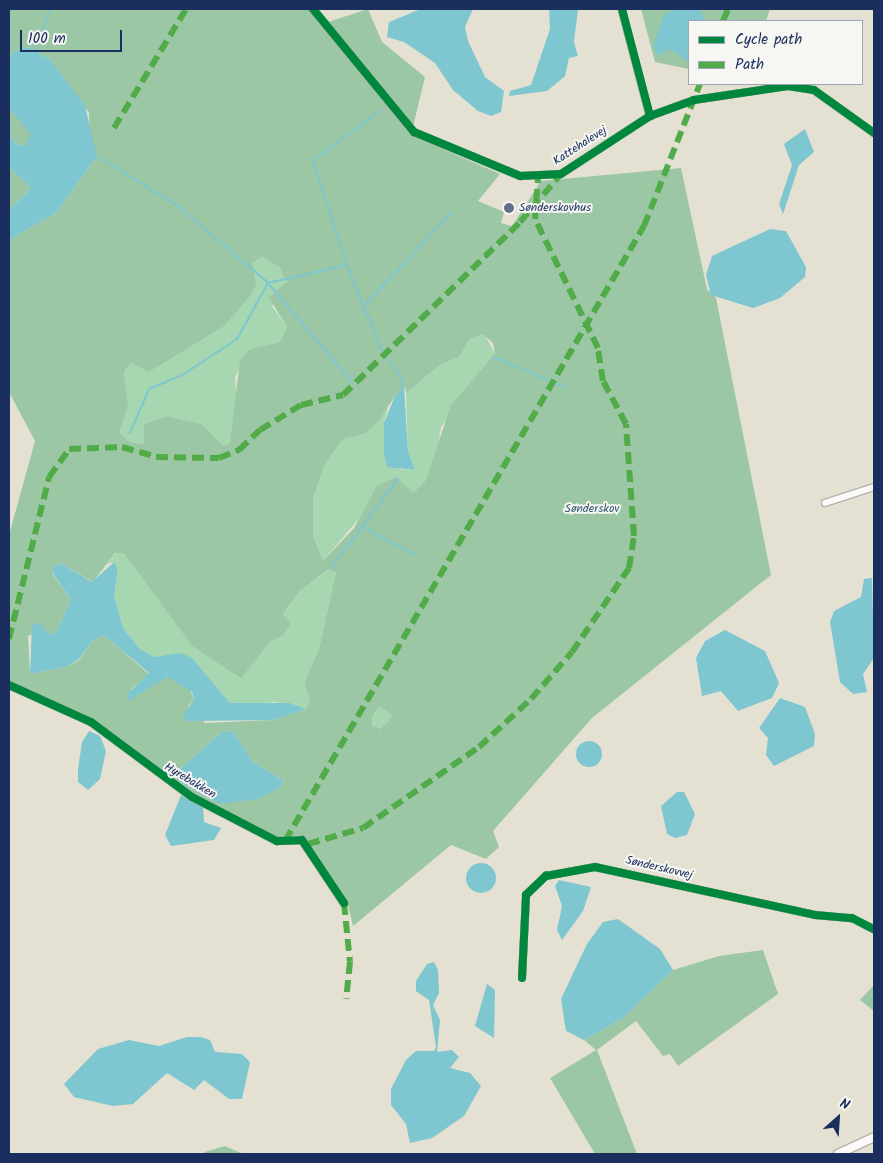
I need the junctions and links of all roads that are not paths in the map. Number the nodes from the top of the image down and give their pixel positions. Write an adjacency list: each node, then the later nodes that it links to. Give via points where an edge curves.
1 (313, 9): 3 (street, Kattehalevej, via 400,120 414,132 501,170 538,178 561,174)
2 (622, 9): 3 (street)
3 (650, 116): 4 (street, Kattehalevej, via 694,100 799,86 814,90)
4 (874, 133)
5 (874, 486): 6 (street)
6 (825, 503)
7 (9, 685): 8 (street, Hyrebakken, via 34,693 92,722 192,798 277,841 302,840)
8 (344, 903)
9 (874, 929): 10 (street, Sønderskovvej, via 852,918 815,915 602,867 567,871 546,876 526,895)
10 (522, 978)
11 (874, 1137): 12 (street)
12 (838, 1154)

